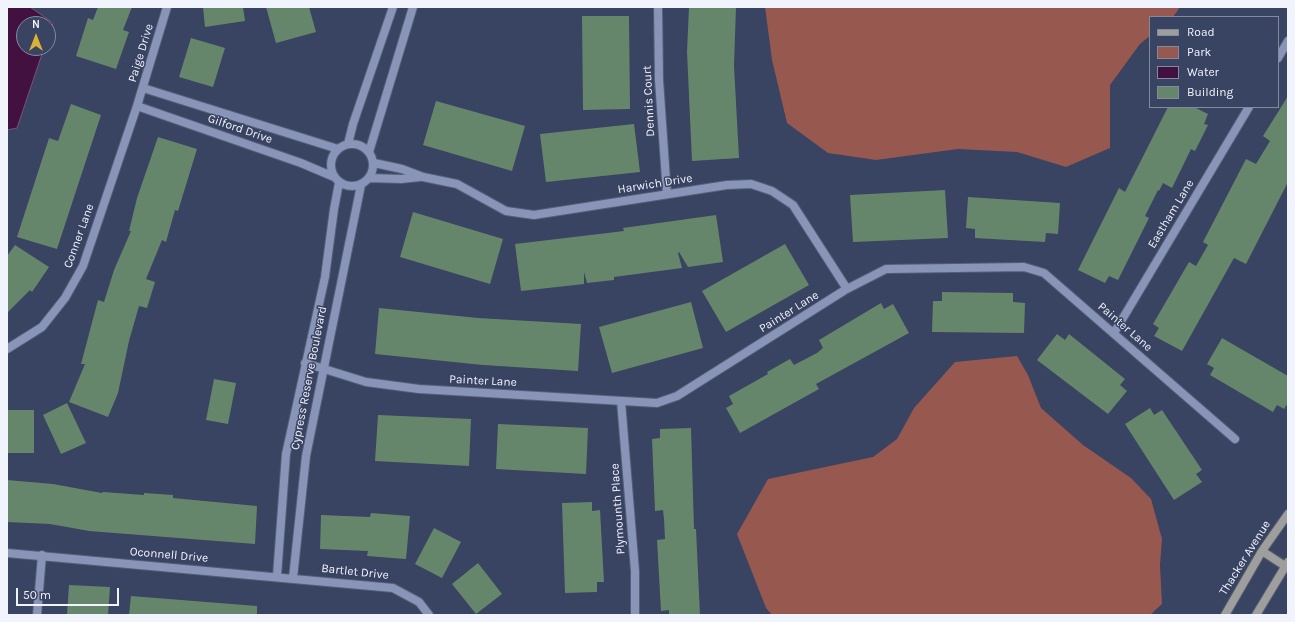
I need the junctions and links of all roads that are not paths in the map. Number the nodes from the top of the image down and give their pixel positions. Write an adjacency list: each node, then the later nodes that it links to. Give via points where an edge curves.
1 (167, 7): 7 (street, Paige Drive)
2 (393, 7): 10 (street)
3 (413, 7): 12 (street)
4 (658, 7): 18 (street, Dennis Court, via 659,80)
5 (1288, 41): 6 (street)
6 (1279, 56)
7 (143, 88): 8 (street, Paige Drive); 11 (street, Gilford Drive)
8 (137, 106): 16 (street, Gilford Drive, via 301,163); 21 (street, Conner Lane, via 83,266 65,298 42,327)
9 (1248, 108): 20 (street, Eastham Lane)
10 (348, 144): 11 (street); 12 (street, via 360,145)
11 (338, 149): 16 (street, via 332,157 330,167)
12 (369, 152): 13 (street)
13 (374, 163): 14 (street, Harwich Drive); 15 (street)
14 (423, 177): 15 (street, Harwich Drive); 18 (street, Harwich Drive, via 457,184 506,211 534,215)
15 (370, 178): 17 (street)
16 (336, 180): 17 (street, via 346,186); 22 (street, Cypress Reserve Boulevard, via 325,277)
17 (361, 185): 23 (street, Cypress Reserve Boulevard)
18 (667, 194): 19 (street, Harwich Drive, via 727,184 751,184 772,191 794,205)
19 (847, 289): 20 (street, Painter Lane, via 886,268 1024,267 1044,273); 24 (street, Painter Lane, via 676,396 657,403)
20 (1114, 333): 25 (street, Painter Lane)
21 (7, 349)
22 (305, 363): 23 (street, Painter Lane); 31 (street, Cypress Reserve Boulevard, via 286,454)
23 (322, 369): 24 (street, Painter Lane, via 366,382 419,389); 32 (street, Cypress Reserve Boulevard, via 306,456)
24 (621, 401): 35 (street, Plymounth Place, via 635,571)
25 (1235, 439)
26 (1288, 514): 27 (street, Thacker Avenue)
27 (1262, 551): 30 (street); 36 (street, Thacker Avenue)
28 (7, 553): 29 (street, Oconnell Drive)
29 (42, 555): 31 (street, Oconnell Drive); 33 (street)
30 (1287, 565): 37 (street)
31 (276, 576): 32 (street, Oconnell Drive)
32 (293, 578): 34 (street, Bartlet Drive, via 393,588 419,602)
33 (37, 615)
34 (429, 615)
35 (635, 615)
36 (1225, 615)
37 (1256, 615)

